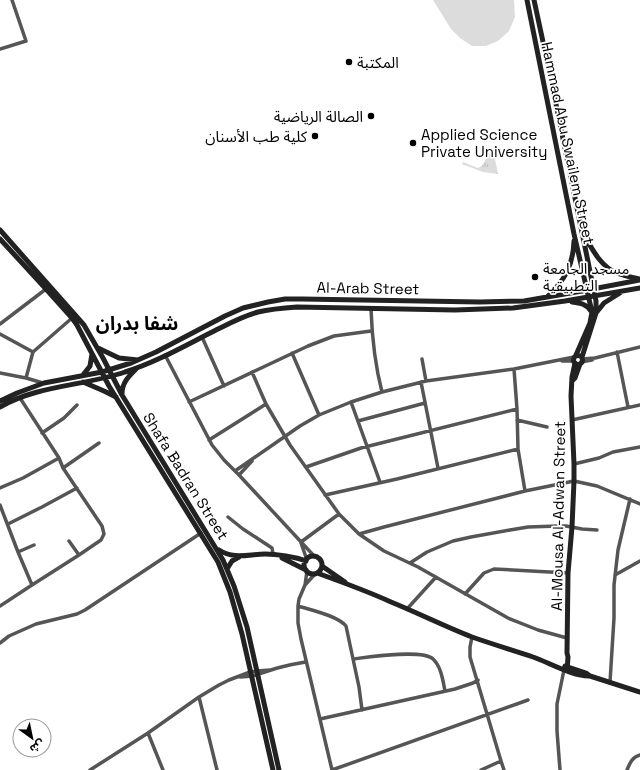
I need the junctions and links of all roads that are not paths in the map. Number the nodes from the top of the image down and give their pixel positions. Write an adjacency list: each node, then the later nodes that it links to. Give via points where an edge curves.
1 (12, 0): 4 (street, via 26,41)
2 (527, 0): 7 (main road, Hammad Abu Swailem Street)
3 (534, 0): 6 (main road, Hammad Abu Swailem Street)
4 (0, 49)
5 (0, 230): 27 (main road, Shafa Badran Street, via 79,318)
6 (582, 231): 9 (main road, via 596,255 607,267 617,274); 10 (main road, Hammad Abu Swailem Street)
7 (574, 234): 13 (main road, Hammad Abu Swailem Street); 17 (main road, via 571,262 560,284)
8 (0, 239): 12 (main road, Shafa Badran Street)
9 (640, 279): 10 (main road, Al-Arab Street)
10 (594, 288): 13 (main road, Al-Arab Street); 15 (main road, Al-Mousa Al-Adwan Street)
11 (640, 288): 14 (main road, Al-Arab Street)
12 (46, 289): 21 (main road, Shafa Badran Street); 22 (street)
13 (587, 290): 16 (main road); 17 (main road, Al-Arab Street)
14 (622, 292): 15 (main road, Al-Arab Street); 20 (main road)
15 (595, 296): 16 (main road, Al-Arab Street); 20 (main road, Al-Mousa Al-Adwan Street)
16 (588, 297): 18 (main road, Al-Arab Street); 20 (main road)
17 (546, 298): 34 (main road, Al-Arab Street, via 502,302 285,299 253,305 235,312)
18 (565, 301): 19 (main road, Al-Arab Street, via 481,310); 20 (main road, via 584,304)
19 (371, 309): 23 (street); 25 (main road, Al-Arab Street, via 297,307 266,310 238,319)
20 (594, 313): 35 (main road, Al-Mousa Al-Adwan Street)
21 (72, 318): 28 (street); 30 (main road, Shafa Badran Street)
22 (0, 324)
23 (371, 331): 31 (street, via 334,336); 51 (street)
24 (0, 334): 28 (street)
25 (202, 337): 32 (main road, Al-Arab Street); 50 (street)
26 (640, 347): 29 (street)
27 (97, 348): 34 (main road, via 119,358); 38 (main road, Shafa Badran Street)
28 (33, 352): 44 (street)
29 (617, 352): 35 (street, via 592,360); 63 (street)
30 (92, 353): 39 (main road, Shafa Badran Street); 42 (main road, via 90,366)
31 (292, 353): 40 (street); 65 (street)
32 (165, 356): 36 (main road, Al-Arab Street); 56 (street)
33 (422, 359): 46 (street)
34 (139, 360): 38 (main road, Al-Arab Street)
35 (578, 360): 37 (street, via 559,360); 67 (main road, Al-Mousa Al-Adwan Street, via 572,377)
36 (138, 368): 43 (main road, Al-Arab Street); 52 (main road, via 126,380)
37 (514, 369): 46 (street); 64 (street)
38 (109, 370): 39 (main road, Al-Arab Street); 43 (main road, Shafa Badran Street)
39 (102, 372): 42 (main road, Al-Arab Street); 45 (main road, Shafa Badran Street)
40 (252, 372): 50 (street); 59 (street)
41 (0, 373): 44 (street)
42 (82, 376): 49 (main road, Al-Arab Street)
43 (112, 376): 45 (main road, Al-Arab Street); 52 (main road, Shafa Badran Street)
44 (26, 378): 49 (street)
45 (105, 378): 47 (main road, Al-Arab Street); 53 (main road, Shafa Badran Street)
46 (426, 381): 48 (street)
47 (82, 382): 53 (main road); 54 (main road, Al-Arab Street)
48 (421, 382): 51 (street); 58 (street)
49 (44, 383): 55 (main road, Al-Arab Street)
50 (224, 386): 56 (street)
51 (382, 392): 57 (street)
52 (122, 396): 105 (main road, Shafa Badran Street)
53 (116, 397): 100 (main road, Shafa Badran Street)
54 (20, 398): 62 (main road, Al-Arab Street); 71 (street)
55 (0, 400)
56 (189, 402): 73 (street)
57 (351, 402): 65 (street); 68 (street)
58 (425, 403): 68 (street); 70 (street)
59 (266, 404): 72 (street); 73 (street)
60 (77, 405): 71 (street, via 64,418)
61 (640, 405): 63 (street)
62 (0, 407)
63 (628, 407): 67 (street)
64 (517, 409): 66 (street); 70 (street)
65 (318, 415): 72 (street)
66 (518, 420): 69 (street); 77 (street)
67 (572, 420): 80 (main road, Al-Mousa Al-Adwan Street)
68 (358, 421): 75 (street)
69 (547, 427)
70 (431, 431): 75 (street); 83 (street)
71 (42, 433): 78 (street)
72 (285, 437): 79 (street); 82 (street)
73 (209, 440): 84 (street)
74 (99, 443): 81 (street)
75 (367, 447): 82 (street); 87 (street)
76 (640, 447): 80 (street)
77 (518, 449): 83 (street); 90 (street)
78 (59, 458): 81 (street); 88 (street)
79 (254, 459): 84 (street); 85 (street)
80 (574, 464): 86 (main road, Al-Mousa Al-Adwan Street)
81 (63, 468): 89 (street)
82 (306, 468): 91 (street)
83 (438, 468): 87 (street)
84 (236, 471): 85 (street)
85 (239, 475): 103 (street)
86 (574, 481): 90 (street); 92 (street, via 597,486); 98 (main road, Al-Mousa Al-Adwan Street)
87 (380, 482): 91 (street)
88 (0, 488)
89 (78, 488): 97 (street); 107 (street, via 102,526 104,534 101,540)
90 (525, 491): 101 (street)
91 (325, 495): 95 (street)
92 (630, 499): 93 (street); 119 (street)
93 (640, 504)
94 (0, 505): 97 (street)
95 (339, 514): 101 (street); 103 (street)
96 (228, 517): 108 (street, via 269,546)
97 (8, 524): 106 (street)
98 (572, 527): 99 (street); 113 (street, via 528,527 462,539 435,548); 117 (main road, Al-Mousa Al-Adwan Street)
99 (597, 530)
100 (201, 533): 130 (street, via 85,610 31,626); 135 (main road, Shafa Badran Street, via 218,562 230,592)
101 (359, 534): 113 (street, via 384,551)
102 (69, 541): 107 (street)
103 (301, 542): 110 (street); 111 (street)
104 (34, 545): 106 (street)
105 (217, 548): 109 (main road, via 228,555); 115 (main road, Shafa Badran Street)
106 (18, 552): 122 (street)
107 (79, 555): 122 (street)
108 (275, 555): 109 (main road); 111 (main road); 116 (main road)
109 (240, 556): 115 (main road, via 232,561)
110 (315, 557): 111 (main road); 114 (main road, via 319,558)
111 (306, 560): 116 (main road)
112 (640, 561): 119 (street)
113 (410, 563): 120 (street)
114 (322, 566): 118 (main road); 121 (main road)
115 (227, 569): 134 (main road, Shafa Badran Street, via 244,618)
116 (306, 570): 118 (main road); 123 (street)
117 (568, 572): 124 (street, via 494,569 484,573); 129 (main road, Al-Mousa Al-Adwan Street)
118 (316, 574): 121 (main road); 123 (street)
119 (615, 575): 137 (street)
120 (436, 577): 124 (street); 127 (street)
121 (347, 584): 127 (main road)
122 (32, 585): 125 (street)
123 (305, 585): 126 (street)
124 (465, 594): 129 (street, via 508,618)
125 (0, 606)
126 (298, 606): 131 (street, via 344,623 348,630); 132 (street, via 298,623)
127 (407, 609): 128 (main road)
128 (472, 637): 133 (main road); 136 (street, via 469,652)
129 (568, 638): 133 (main road, Al-Mousa Al-Adwan Street)
130 (0, 643)
131 (353, 659): 138 (street, via 406,654 427,656 438,665); 142 (street)
132 (306, 662): 134 (street); 144 (street)
133 (566, 668): 137 (main road); 156 (street, via 556,704)
134 (257, 673): 135 (street); 152 (main road, Shafa Badran Street)
135 (251, 675): 140 (street, via 224,682); 151 (main road, Shafa Badran Street)
136 (478, 680): 138 (street); 143 (street)
137 (610, 682): 139 (main road)
138 (445, 691): 142 (street)
139 (640, 692)
140 (199, 697): 145 (street); 150 (street)
141 (528, 700): 143 (street)
142 (362, 710): 144 (street)
143 (488, 715): 147 (street); 153 (street)
144 (320, 719): 153 (street)
145 (148, 733): 148 (street); 149 (street)
146 (640, 755): 157 (street, via 632,760)
147 (501, 761): 154 (street); 155 (street)
148 (90, 770)
149 (162, 770)
150 (216, 770)
151 (273, 770)
152 (279, 770)
153 (332, 770)
154 (481, 770)
155 (504, 770)
156 (560, 770)
157 (628, 770)

